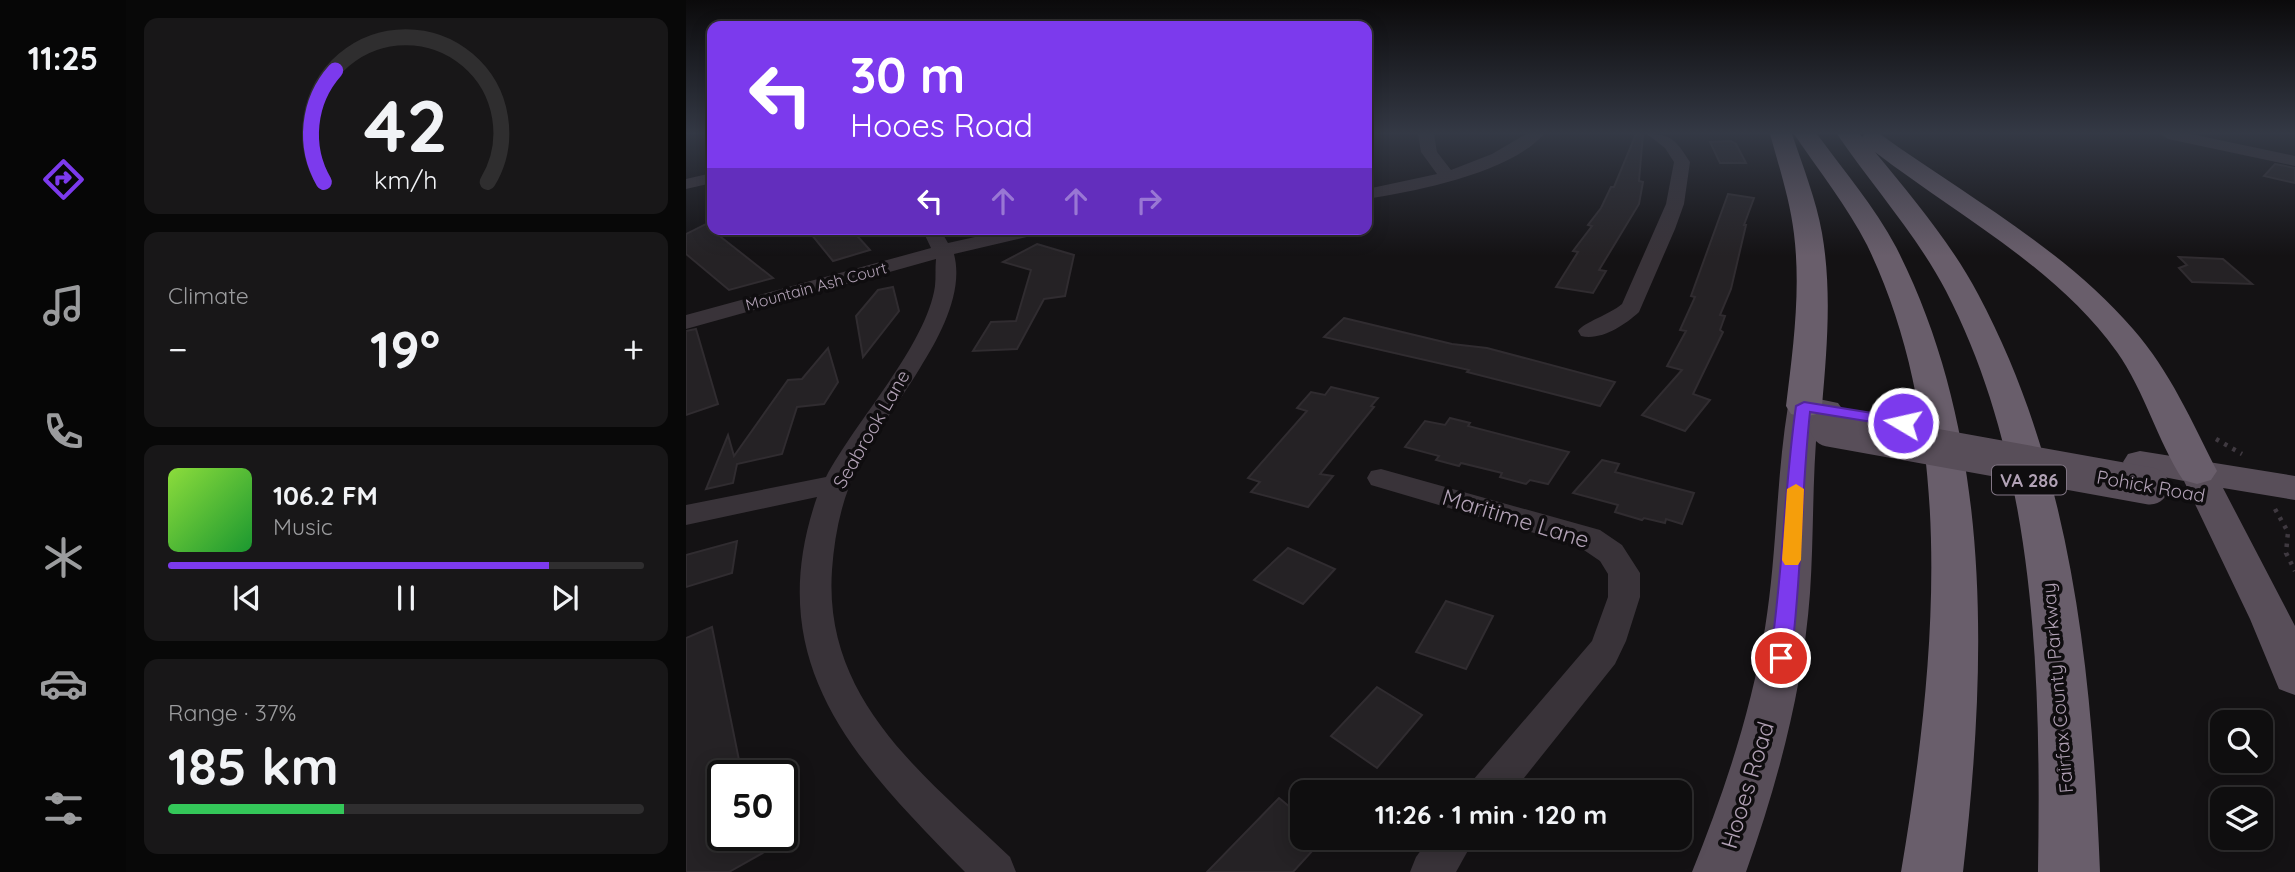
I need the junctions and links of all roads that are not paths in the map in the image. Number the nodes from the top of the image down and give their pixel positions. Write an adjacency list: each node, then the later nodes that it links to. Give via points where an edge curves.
1 (1451, 175): 7 (street)
2 (1680, 175): 14 (street, via 1675,204 1634,304 1618,319)
3 (1793, 175): 15 (highway, via 1810,256)
4 (1834, 175): 28 (highway, via 1865,217 1894,275 1915,331 1940,440 1951,528 1953,657 1949,739)
5 (1882, 175): 29 (highway, Fairfax County Parkway / VA 286, via 1944,262 1980,332 2016,429 2039,528 2058,649)
6 (1922, 175): 18 (highway, via 2057,272 2096,307 2141,361)
7 (1448, 176): 10 (street)
8 (707, 179): 9 (street)
9 (686, 184)
10 (1372, 193)
11 (983, 235): 12 (street, Mountain Ash Court)
12 (938, 240): 13 (street, Mountain Ash Court); 17 (street, Seabrook Lane, via 949,275 940,312)
13 (686, 322)
14 (1589, 331)
15 (1815, 417): 18 (main road, Pohick Road, bridge); 27 (main road, Hooes Road, via 1783,646 1767,724)
16 (1381, 478): 23 (street, Maritime Lane, via 1588,538 1611,553 1624,573 1625,597 1603,654)
17 (836, 484): 20 (street); 25 (street, Seabrook Lane, via 817,559 816,612 828,666 848,711 875,750)
18 (2203, 484): 19 (main road, Pohick Road); 21 (main road, Pohick Road); 22 (main road)
19 (2295, 488)
20 (686, 515)
21 (2292, 521)
22 (2295, 676)
23 (1498, 780)
24 (1447, 850): 26 (street)
25 (995, 872)
26 (1431, 872)
27 (1719, 872)
28 (1932, 872)
29 (2069, 872)

